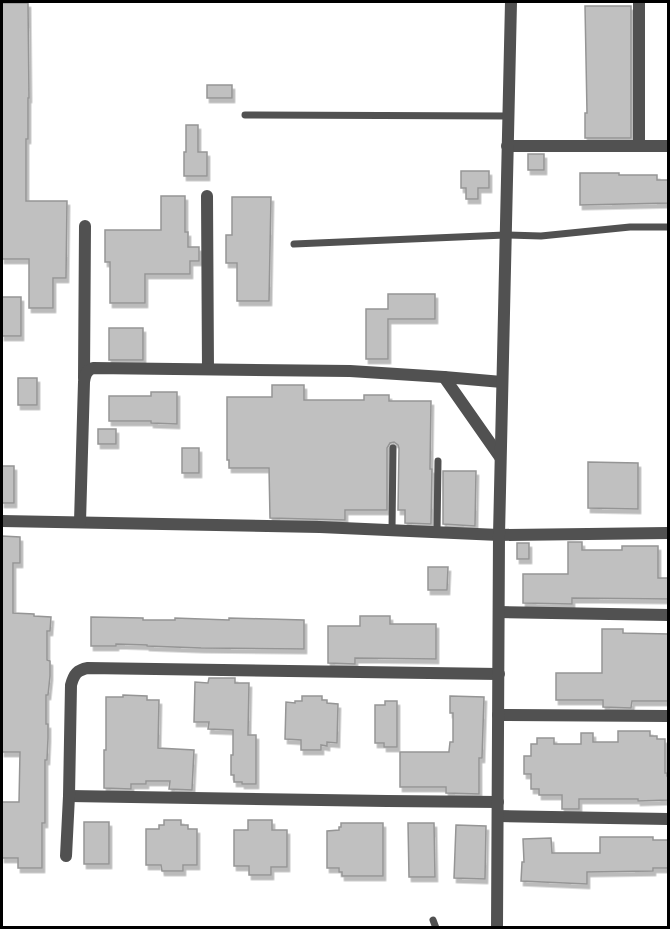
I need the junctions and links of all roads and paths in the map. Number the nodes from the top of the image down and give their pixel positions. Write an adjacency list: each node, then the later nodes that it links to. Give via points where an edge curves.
1 (511, 2): 4 (street)
2 (639, 2): 6 (street)
3 (245, 115): 4 (lane)
4 (508, 116): 5 (street)
5 (507, 146): 6 (street); 11 (street)
6 (639, 146): 7 (street)
7 (669, 146)
8 (207, 196): 13 (street)
9 (85, 226): 15 (street)
10 (669, 227): 11 (lane, via 630,227 541,237)
11 (505, 235): 12 (lane); 16 (street)
12 (294, 244)
13 (208, 369): 14 (street); 15 (street, via 99,367 88,370)
14 (444, 377): 16 (street); 18 (street)
15 (84, 382): 21 (street)
16 (502, 382): 18 (street)
17 (393, 448): 22 (lane)
18 (500, 457): 25 (street)
19 (438, 461): 23 (lane)
20 (2, 521): 21 (street)
21 (80, 522): 22 (street)
22 (392, 530): 23 (street)
23 (437, 532): 25 (street)
24 (669, 533): 25 (street)
25 (499, 535): 26 (street)
26 (499, 612): 27 (street); 28 (street)
27 (669, 615)
28 (499, 674): 29 (street); 31 (street, via 88,668 76,672 71,685)
29 (498, 715): 30 (street); 32 (street)
30 (669, 716)
31 (69, 796): 32 (street); 35 (street)
32 (498, 802): 33 (street)
33 (498, 816): 34 (street); 36 (street)
34 (669, 819)
35 (66, 856)
36 (497, 927)

